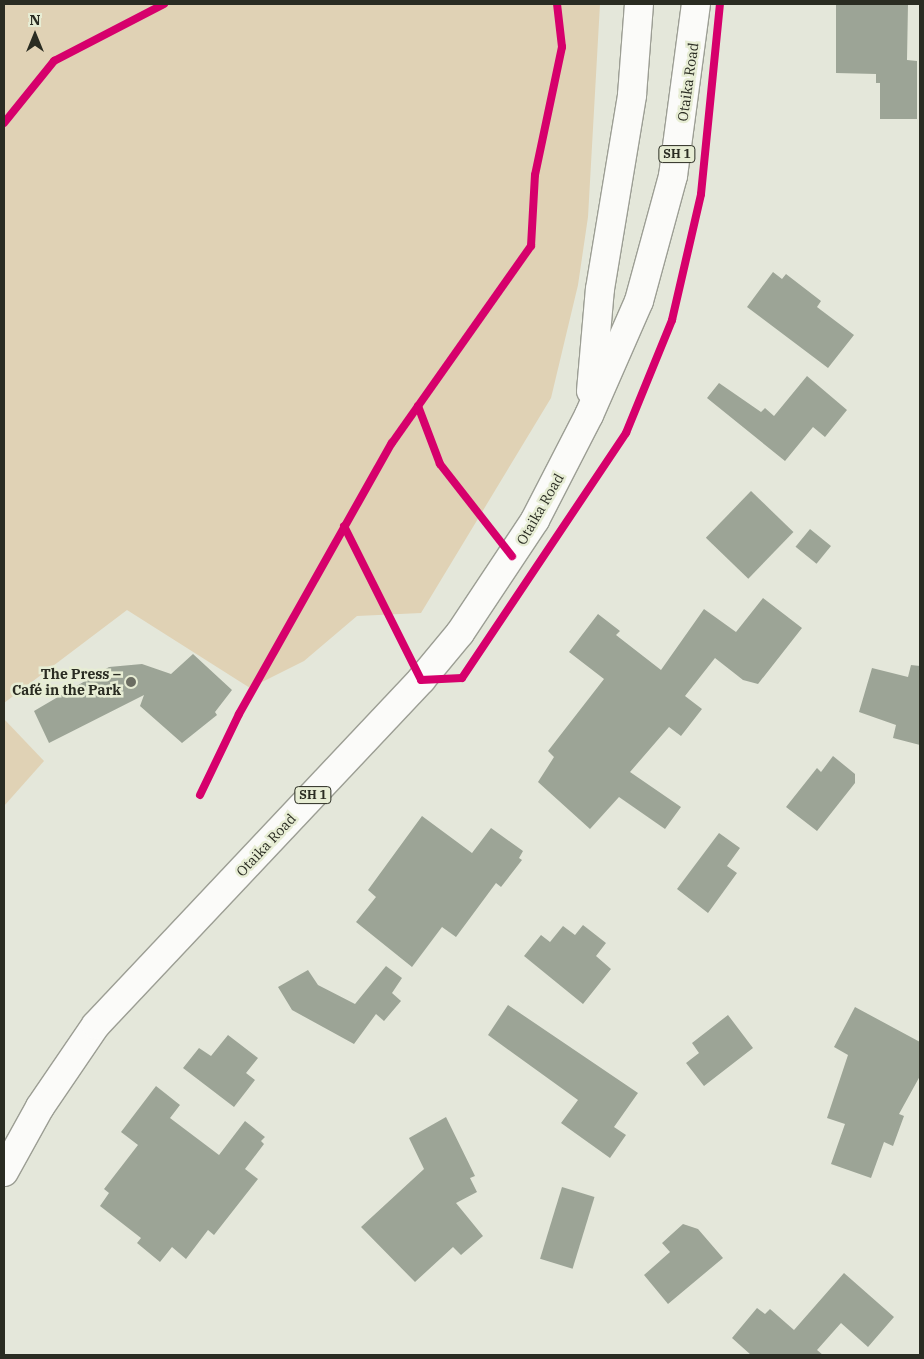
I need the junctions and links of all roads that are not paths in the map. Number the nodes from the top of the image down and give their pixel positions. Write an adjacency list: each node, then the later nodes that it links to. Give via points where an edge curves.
1 (639, 4): 3 (highway, Otaika Road / SH 1, via 632,95 600,290)
2 (696, 4): 3 (highway, Otaika Road / SH 1, via 684,117 656,248 639,301)
3 (589, 415): 4 (highway, Otaika Road / SH 1, via 535,520 460,633 421,680 96,1025 40,1107)
4 (4, 1172)

